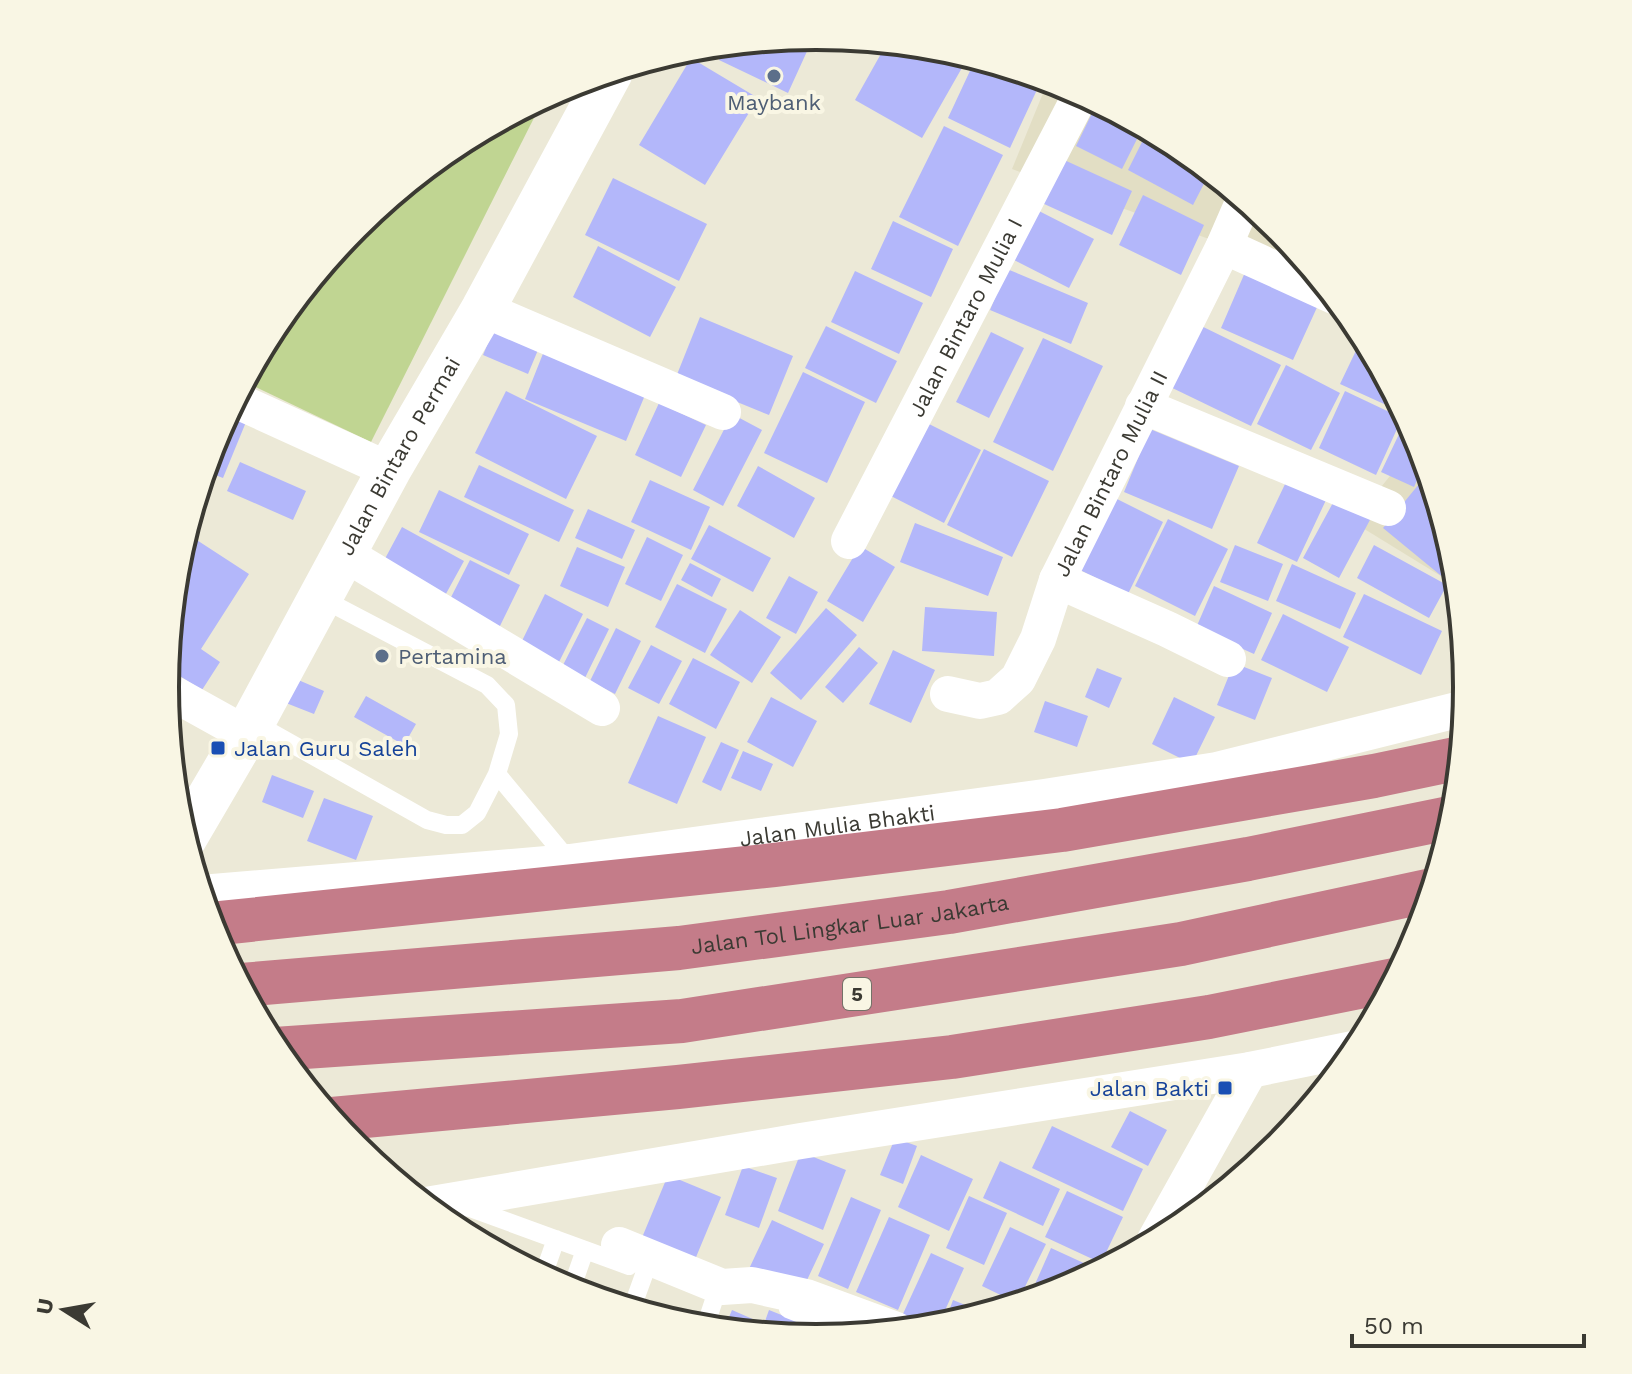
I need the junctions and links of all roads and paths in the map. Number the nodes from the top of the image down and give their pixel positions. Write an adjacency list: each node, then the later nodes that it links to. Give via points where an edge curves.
1 (603, 87): 6 (main road, Jalan Bintaro Permai)
2 (1075, 105): 12 (street, Jalan Bintaro Mulia I)
3 (1239, 211): 4 (street, Jalan Bintaro Mulia II)
4 (1224, 246): 5 (street); 8 (street, Jalan Bintaro Mulia II)
5 (1310, 285)
6 (483, 309): 9 (street); 10 (main road, Jalan Bintaro Permai)
7 (245, 405): 10 (street)
8 (1143, 406): 11 (street); 14 (street, Jalan Bintaro Mulia II)
9 (723, 412)
10 (389, 470): 13 (main road, Jalan Bintaro Permai)
11 (1388, 508)
12 (849, 541)
13 (345, 554): 15 (main road, Jalan Bintaro Permai); 19 (street)
14 (1057, 580): 16 (street); 17 (street, Jalan Bintaro Mulia II, via 1018,679 998,697 980,701)
15 (321, 598): 21 (main road, Jalan Bintaro Permai); 23 (lane, via 487,685 506,705 509,734)
16 (1228, 659)
17 (948, 694)
18 (179, 696): 21 (street)
19 (602, 708)
20 (1452, 711): 26 (street, Jalan Mulia Bhakti, via 1217,770)
21 (250, 728): 23 (lane, via 446,825 462,825 477,813); 25 (main road, Jalan Bintaro Permai)
22 (1449, 760): 29 (highway, via 1062,830 774,865)
23 (497, 774): 26 (lane)
24 (1439, 820): 31 (highway, Jalan Tol Lingkar Luar Jakarta, via 949,912 679,948)
25 (194, 823)
26 (570, 862): 28 (street, Jalan Mulia Bhakti)
27 (1419, 893): 32 (highway, 5, via 1181,944 682,1021)
28 (220, 912)
29 (220, 912)
30 (1380, 983): 35 (highway, via 1209,1017 952,1057)
31 (253, 984)
32 (291, 1048)
33 (1338, 1052): 34 (street)
34 (1250, 1070): 36 (street); 38 (street)
35 (347, 1118)
36 (442, 1202)
37 (446, 1206): 39 (lane)
38 (1167, 1219)
39 (556, 1239): 40 (lane); 41 (lane)
40 (602, 1247): 42 (lane); 43 (lane); 47 (street, via 722,1287 752,1285 806,1297)
41 (547, 1264)
42 (645, 1272): 44 (lane); 45 (lane)
43 (579, 1279)
44 (636, 1297)
45 (715, 1297): 46 (lane); 48 (lane, via 775,1304)
46 (709, 1315)
47 (873, 1322)
48 (826, 1324)

